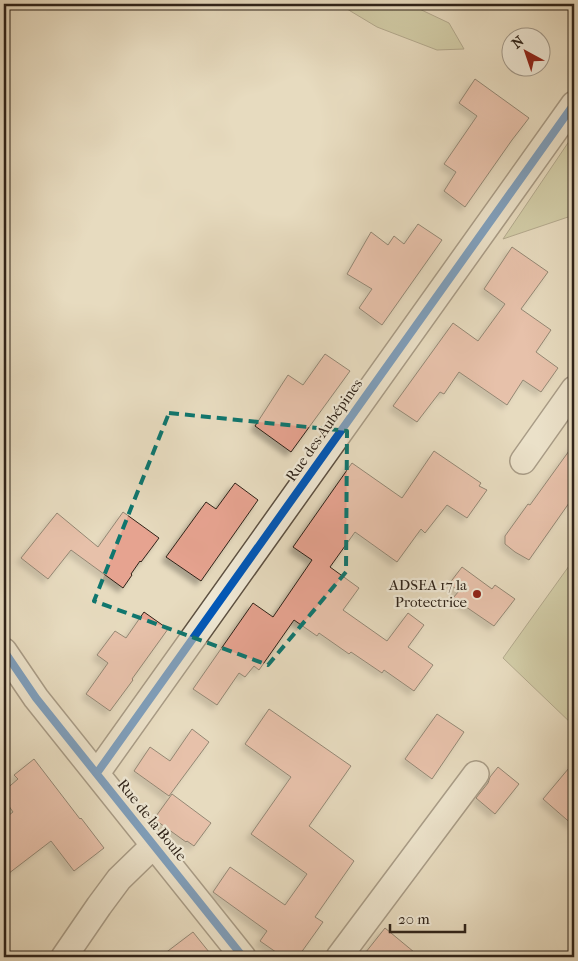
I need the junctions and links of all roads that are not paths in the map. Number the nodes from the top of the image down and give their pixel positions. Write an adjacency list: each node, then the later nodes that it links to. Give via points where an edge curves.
1 (574, 104): 5 (street, Rue des Aubépines)
2 (574, 389): 3 (street)
3 (523, 461)
4 (4, 651): 5 (street, Rue de la Boule, via 36,698)
5 (97, 773): 7 (street, Rue de la Boule)
6 (476, 774): 10 (street)
7 (154, 845): 8 (street, via 119,879); 9 (street, Rue de la Boule)
8 (64, 957)
9 (243, 957)
10 (339, 957)

